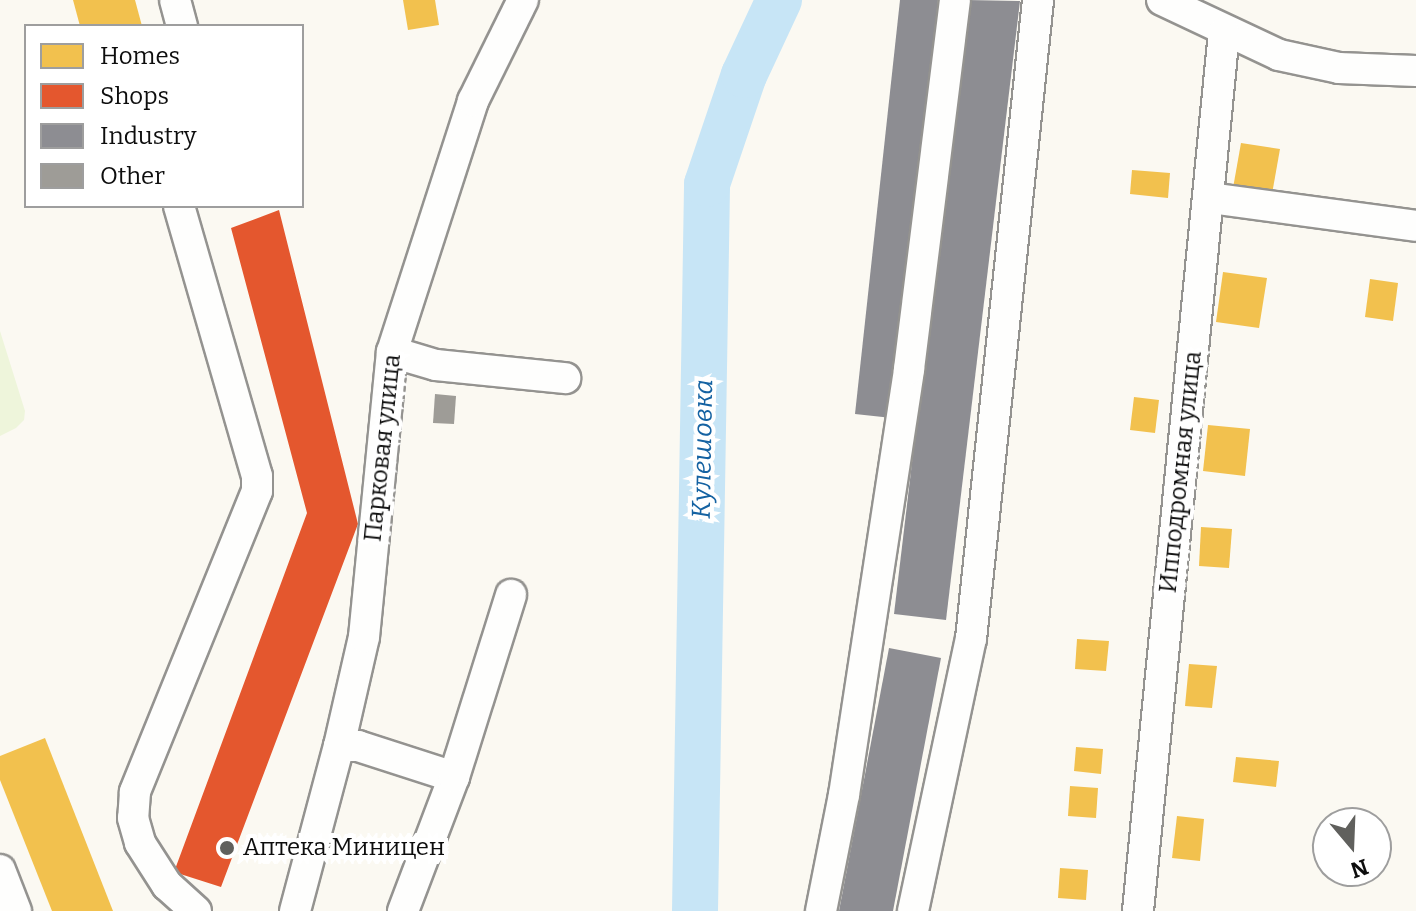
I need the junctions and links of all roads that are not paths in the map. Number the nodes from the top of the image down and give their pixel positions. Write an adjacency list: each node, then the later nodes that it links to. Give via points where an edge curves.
1 (175, 0): 6 (street)
2 (523, 0): 12 (street, Парковая улица, via 473,101)
3 (955, 0): 22 (street, via 907,384 844,795)
4 (1038, 0): 23 (street, via 971,639)
5 (1162, 0): 7 (street)
6 (181, 24)
7 (1224, 32): 8 (street, via 1279,55 1339,68); 9 (street, Ипподромная улица)
8 (1416, 71)
9 (1210, 198): 11 (street); 24 (street, Ипподромная улица)
10 (179, 208): 19 (street, via 257,476 257,491 135,792 133,818 140,843 167,885)
11 (1416, 226)
12 (392, 352): 13 (street, via 436,365); 15 (street, Парковая улица, via 364,637)
13 (565, 378)
14 (511, 595): 16 (street)
15 (339, 746): 16 (street, via 358,746); 20 (street, Парковая улица)
16 (454, 777): 21 (street)
17 (0, 870): 18 (street)
18 (16, 911)
19 (196, 911)
20 (295, 911)
21 (403, 911)
22 (821, 911)
23 (913, 911)
24 (1138, 911)

